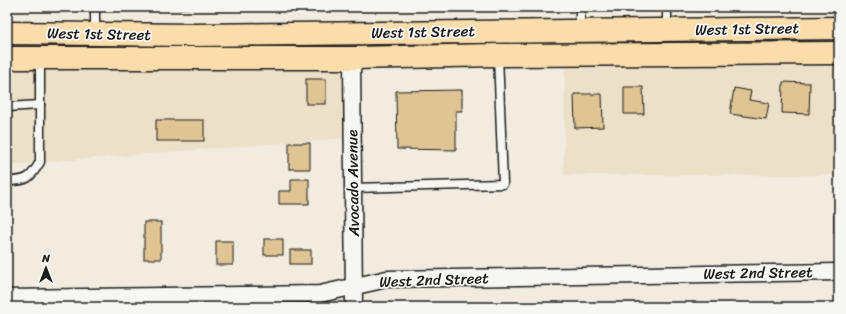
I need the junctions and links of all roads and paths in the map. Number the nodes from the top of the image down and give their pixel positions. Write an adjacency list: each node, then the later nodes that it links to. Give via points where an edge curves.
1 (95, 7): 9 (lane)
2 (580, 7): 6 (lane)
3 (667, 7): 5 (lane)
4 (839, 28): 5 (main road, West 1st Street)
5 (667, 29): 6 (main road, West 1st Street)
6 (580, 30): 7 (main road, West 1st Street)
7 (423, 32): 9 (main road, West 1st Street); 14 (main road, via 407,43 377,43)
8 (7, 33): 9 (main road, West 1st Street)
9 (95, 34)
10 (833, 51): 11 (main road, West 1st Street)
11 (498, 55): 14 (main road, West 1st Street); 18 (lane, via 503,184)
12 (7, 58): 13 (main road, West 1st Street)
13 (40, 58): 14 (main road, West 1st Street); 15 (lane)
14 (352, 58): 18 (street, Avocado Avenue)
15 (40, 105): 16 (lane); 17 (lane, via 40,162 31,176 22,181)
16 (7, 108)
17 (7, 181)
18 (353, 188): 20 (street, Avocado Avenue)
19 (839, 272): 20 (street, West 2nd Street, via 387,279)
20 (354, 287): 21 (street, West 2nd Street, via 320,294); 22 (street, Avocado Avenue)
21 (7, 298)
22 (354, 307)

